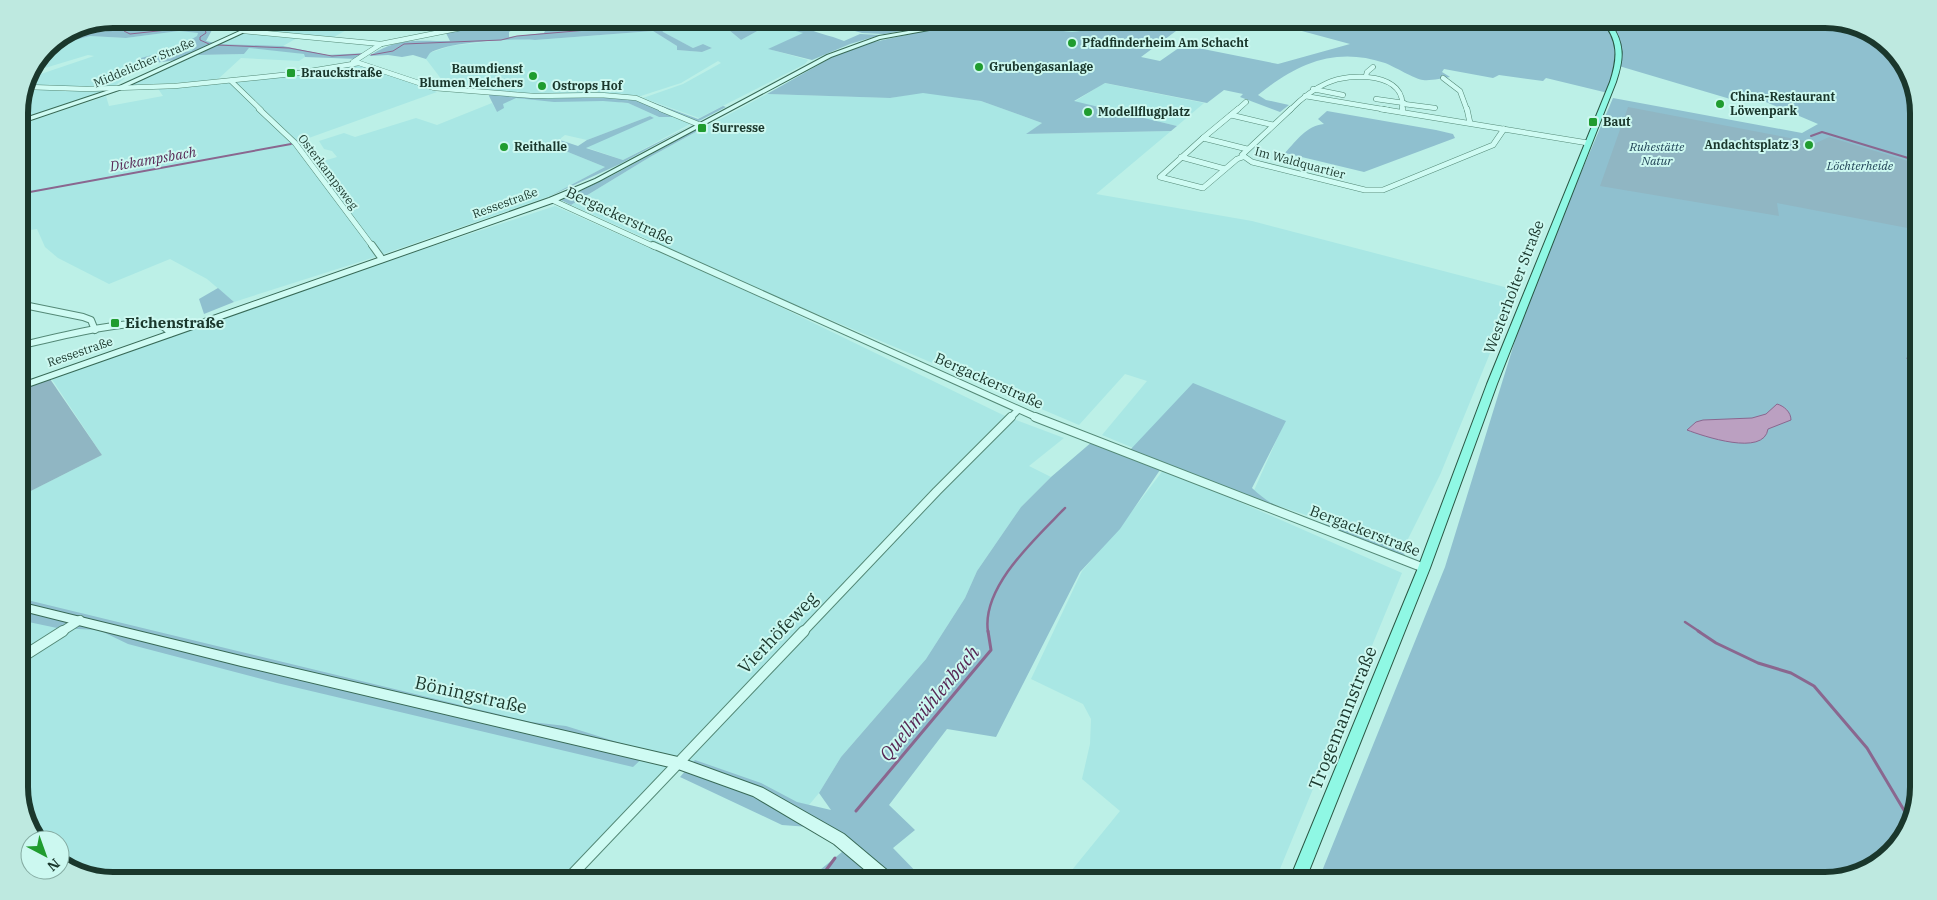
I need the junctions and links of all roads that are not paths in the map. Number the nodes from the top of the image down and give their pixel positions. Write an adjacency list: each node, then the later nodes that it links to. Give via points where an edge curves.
1 (238, 28): 7 (street)
2 (249, 28): 7 (main road, Middelicher Straße)
3 (463, 28): 8 (street)
4 (934, 28): 28 (main road, Ressestraße, via 887,36 829,56)
5 (1610, 28): 32 (main road, Westerholter Straße, via 1619,51 1619,63)
6 (236, 30): 7 (street, Middelicher Straße)
7 (244, 30): 8 (street); 16 (main road, Middelicher Straße)
8 (381, 44): 9 (street)
9 (354, 62): 13 (street); 28 (street, via 434,88 534,96 636,98)
10 (1373, 68): 11 (street)
11 (1367, 76): 14 (street); 17 (street, Im Waldquartier, via 1337,78); 22 (street, via 1392,85)
12 (1444, 78): 27 (street, via 1462,93)
13 (232, 81): 16 (street); 38 (street, Osterkampsweg, via 295,143)
14 (1365, 85)
15 (32, 87): 16 (street)
16 (117, 89): 26 (main road, Middelicher Straße)
17 (1313, 89): 18 (street); 19 (street, Im Waldquartier)
18 (1343, 94)
19 (1304, 96): 24 (street); 29 (street, Im Waldquartier)
20 (1376, 99): 22 (street)
21 (1246, 102): 25 (street)
22 (1404, 104): 23 (street); 24 (street)
23 (1435, 108)
24 (1402, 112): 27 (street)
25 (1230, 115): 29 (street); 31 (street)
26 (28, 119)
27 (1470, 123): 30 (street)
28 (700, 125): 37 (main road, Ressestraße, via 597,180)
29 (1273, 125): 33 (street, Im Waldquartier)
30 (1504, 129): 32 (street); 34 (street, Im Waldquartier, via 1494,145 1376,192 1252,162)
31 (1203, 138): 33 (street); 35 (street)
32 (1588, 142): 45 (main road, Westerholter Straße, via 1492,384)
33 (1247, 149): 34 (street, Im Waldquartier)
34 (1243, 157): 36 (street)
35 (1181, 158): 36 (street); 36 (street, via 1160,177 1203,188)
36 (1226, 169)
37 (552, 200): 38 (main road, Ressestraße); 44 (street, Bergackerstraße)
38 (382, 259): 41 (main road, Ressestraße)
39 (28, 306): 40 (street, via 91,320)
40 (95, 330): 41 (street, via 140,323 164,326); 42 (street)
41 (171, 333): 43 (main road, Ressestraße)
42 (28, 344)
43 (28, 384)
44 (1018, 410): 45 (street, Bergackerstraße); 49 (street, Vierhöfeweg)
45 (1424, 568): 52 (main road, Trogemannstraße)
46 (28, 608): 47 (main road, Böningstraße)
47 (80, 620): 48 (street); 49 (main road, Böningstraße)
48 (28, 653)
49 (678, 763): 50 (street, Vierhöfeweg); 51 (main road, Böningstraße, via 758,792 839,839)
50 (575, 872)
51 (878, 872)
52 (1301, 872)

